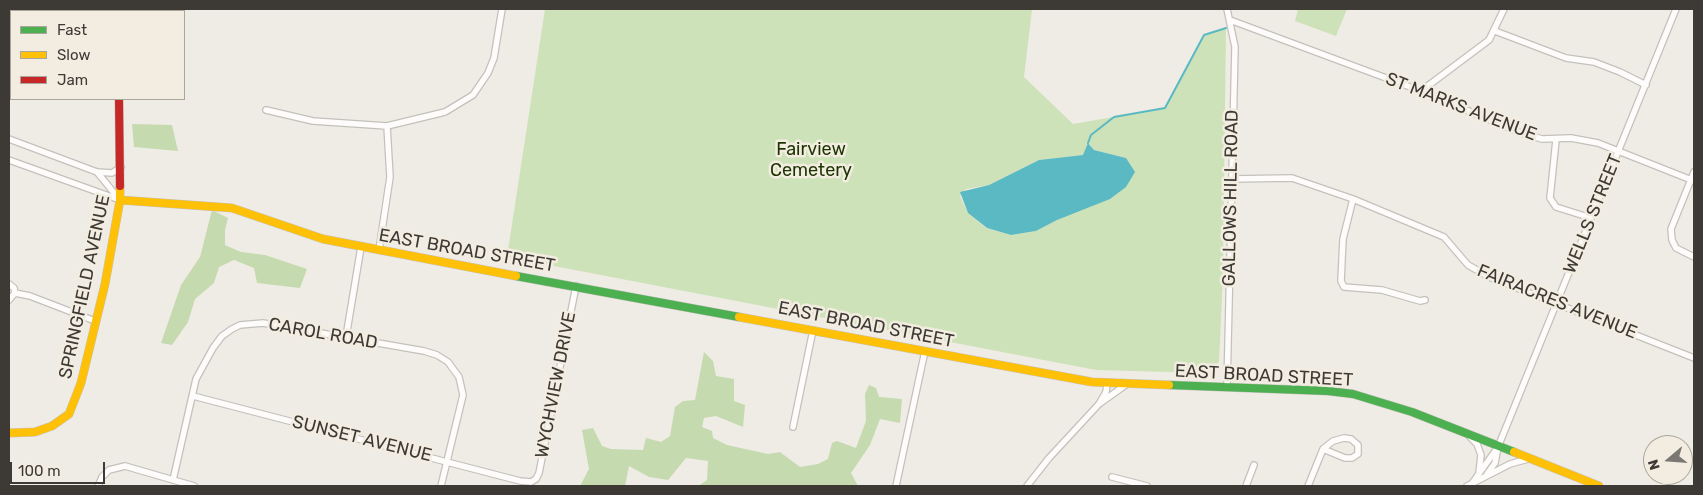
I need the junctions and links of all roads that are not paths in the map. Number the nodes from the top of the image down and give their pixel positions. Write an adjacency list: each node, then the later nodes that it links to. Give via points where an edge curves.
1 (502, 9): 11 (street, via 494,58 473,95 445,112)
2 (1227, 9): 5 (street, GALLOWS HILL ROAD)
3 (1504, 9): 6 (street)
4 (1676, 9): 7 (street, WELLS STREET)
5 (1230, 20): 8 (street, ST MARKS AVENUE); 19 (street, GALLOWS HILL ROAD, via 1235,47)
6 (1495, 31): 7 (street, via 1566,58 1594,62); 8 (street, via 1481,48)
7 (1646, 85): 14 (street, WELLS STREET)
8 (1421, 91): 13 (street, ST MARKS AVENUE, via 1521,133)
9 (119, 100): 16 (street, SPRINGFIELD AVENUE)
10 (266, 110): 11 (street, via 313,121)
11 (387, 126): 27 (street, via 390,177)
12 (9, 139): 17 (street)
13 (1556, 140): 14 (street, ST MARKS AVENUE, via 1584,140); 25 (street, via 1550,198 1556,206)
14 (1619, 152): 20 (street, ST MARKS AVENUE); 25 (street, WELLS STREET)
15 (9, 160): 22 (street)
16 (121, 167): 17 (street, via 112,173); 24 (street, SPRINGFIELD AVENUE)
17 (98, 172): 21 (street)
18 (1694, 172): 20 (street)
19 (1231, 179): 23 (street, FAIRACRES AVENUE, via 1292,178); 42 (street, GALLOWS HILL ROAD)
20 (1693, 180): 28 (street, via 1672,230 1672,240 1676,248)
21 (105, 182): 22 (street); 24 (street)
22 (95, 191): 24 (street)
23 (1353, 199): 33 (street, via 1343,239 1341,281 1344,287 1382,290); 34 (street, FAIRACRES AVENUE, via 1444,237 1468,266)
24 (120, 200): 26 (street, EAST BROAD STREET, via 232,208 323,239); 35 (street, SPRINGFIELD AVENUE)
25 (1591, 218): 34 (street, WELLS STREET)
26 (361, 246): 27 (street, EAST BROAD STREET); 37 (street)
27 (379, 250): 30 (street, EAST BROAD STREET)
28 (1694, 257)
29 (9, 284): 31 (street)
30 (576, 286): 36 (street, EAST BROAD STREET); 56 (street, WYCHVIEW DRIVE, via 539,473)
31 (15, 293): 32 (street); 35 (street)
32 (9, 300)
33 (1425, 300)
34 (1556, 303): 39 (street, FAIRACRES AVENUE); 48 (street, WELLS STREET)
35 (95, 321): 46 (street, SPRINGFIELD AVENUE, via 81,383 68,414 52,426 35,432)
36 (813, 330): 38 (street, EAST BROAD STREET); 45 (street)
37 (346, 338): 43 (street, CAROL ROAD, via 263,323 240,325 226,332 213,348 196,379); 51 (street, CAROL ROAD, via 437,355 454,369 463,395)
38 (925, 351): 40 (street, EAST BROAD STREET); 60 (street)
39 (1694, 358)
40 (1107, 384): 41 (street, EAST BROAD STREET); 44 (street)
41 (1127, 384): 42 (street, EAST BROAD STREET); 44 (street)
42 (1228, 388): 47 (street, EAST BROAD STREET, via 1353,394 1412,412)
43 (193, 396): 51 (street, SUNSET AVENUE); 55 (street, CAROL ROAD)
44 (1099, 404): 61 (street)
45 (793, 427)
46 (9, 433)
47 (1470, 437): 48 (street, EAST BROAD STREET); 53 (street, via 1481,455)
48 (1498, 448): 50 (street, EAST BROAD STREET); 53 (street, WELLS STREET)
49 (1323, 450): 49 (street, via 1352,458 1358,454 1358,445 1344,438 1337,439); 64 (street)
50 (1528, 459): 53 (street); 66 (street, EAST BROAD STREET)
51 (447, 461): 56 (street, SUNSET AVENUE); 59 (street, CAROL ROAD)
52 (1254, 465): 63 (street)
53 (1481, 476): 65 (street, WELLS STREET)
54 (1112, 477): 62 (street)
55 (173, 480): 57 (street, via 120,466 105,473); 58 (street)
56 (531, 482)
57 (98, 486)
58 (194, 486)
59 (441, 486)
60 (896, 486)
61 (1027, 486)
62 (1147, 486)
63 (1246, 486)
64 (1308, 486)
65 (1467, 486)
66 (1599, 486)

